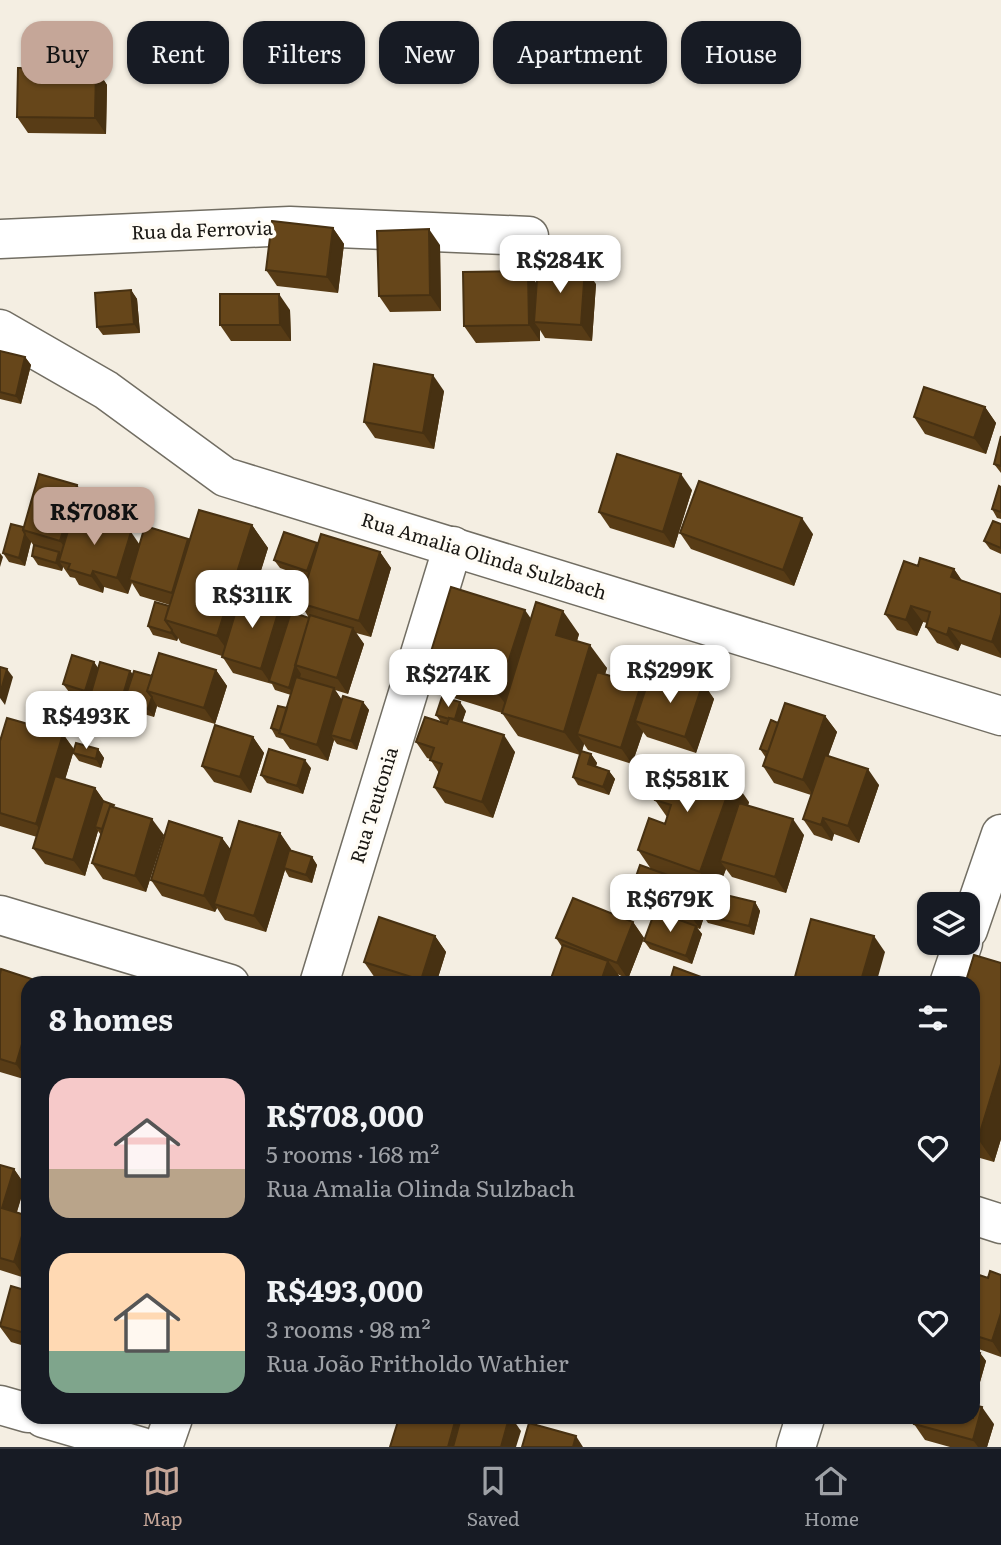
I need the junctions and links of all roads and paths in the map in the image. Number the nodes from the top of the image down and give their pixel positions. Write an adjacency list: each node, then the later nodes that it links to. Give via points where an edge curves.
1 (529, 236): 2 (street, Rua da Ferrovia, via 290,226)
2 (0, 239)
3 (0, 329): 4 (street, Rua Amalia Olinda Sulzbach, via 106,390 225,477)
4 (453, 546): 5 (street, Rua Amalia Olinda Sulzbach); 11 (street, Rua Teutonia)
5 (1001, 716)
6 (1001, 834): 7 (street)
7 (980, 895)
8 (0, 915): 10 (street)
9 (959, 955): 12 (street)
10 (203, 976)
11 (321, 976)
12 (952, 976)
13 (980, 1217): 14 (street)
14 (1001, 1224)
15 (0, 1405): 16 (street)
16 (21, 1411)
17 (63, 1424): 20 (street)
18 (171, 1424): 21 (street)
19 (804, 1424): 22 (street)
20 (142, 1447)
21 (163, 1447)
22 (796, 1447)

